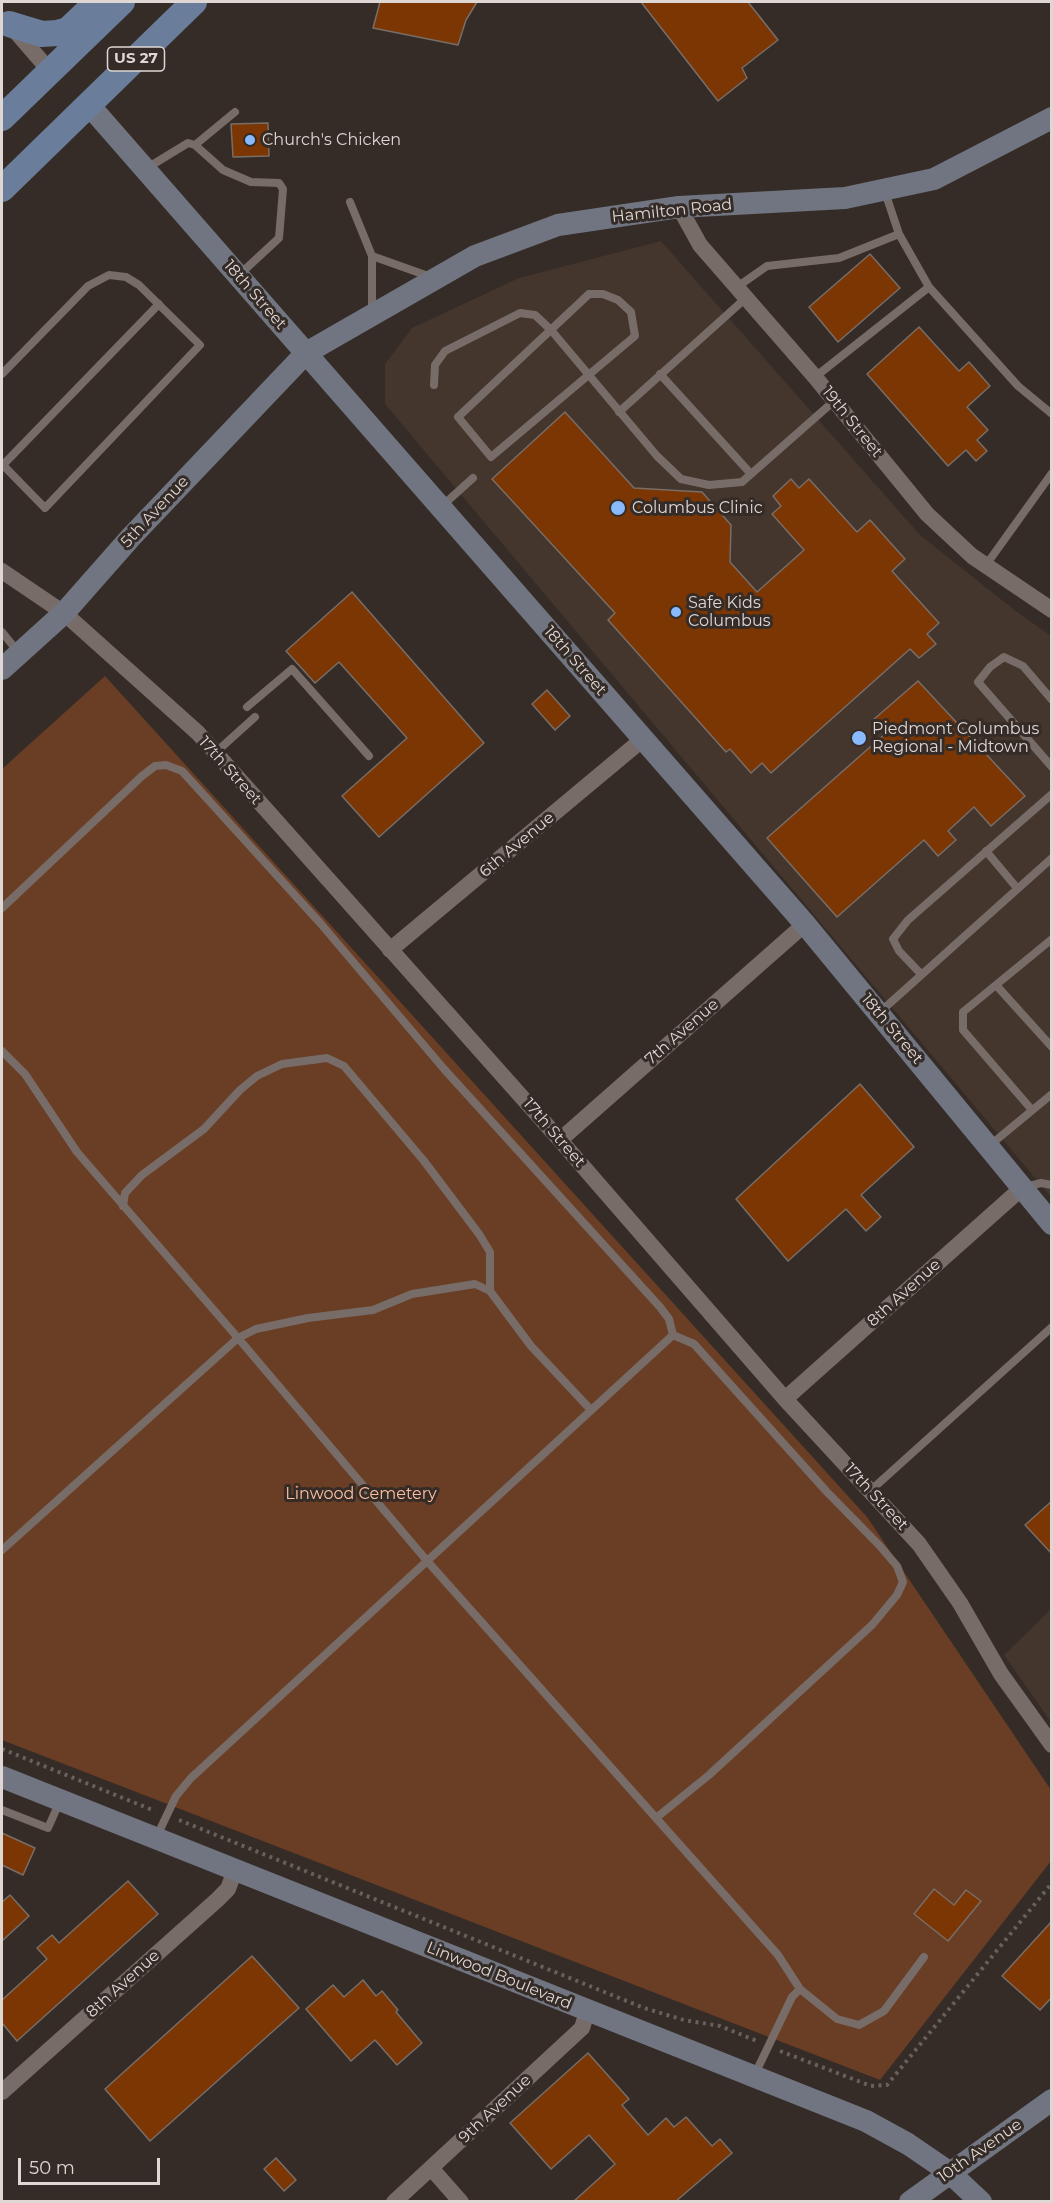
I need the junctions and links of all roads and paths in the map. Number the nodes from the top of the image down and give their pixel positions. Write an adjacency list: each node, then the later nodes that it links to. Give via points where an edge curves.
1 (97, 2): 4 (main road, via 69,30 57,33 42,34)
2 (122, 2): 5 (main road, US 27)
3 (194, 2): 6 (main road, US 27)
4 (5, 20): 5 (street)
5 (50, 71): 9 (main road, US 27)
6 (89, 105): 11 (street, 18th Street); 12 (main road, US 27)
7 (235, 112): 10 (lane)
8 (1050, 117): 13 (street, Hamilton Road, via 934,179)
9 (2, 118)
10 (195, 146): 11 (lane, via 188,143); 18 (lane, via 223,170 251,182 279,183 283,189 279,238)
11 (145, 169): 18 (street, 18th Street)
12 (2, 189)
13 (884, 190): 15 (street, Hamilton Road, via 845,198); 16 (lane)
14 (350, 202): 17 (lane)
15 (679, 207): 19 (street, Hamilton Road, via 558,225 475,256); 21 (street, 19th Street, via 700,245)
16 (899, 234): 20 (lane); 21 (lane, via 838,258 767,266)
17 (372, 256): 19 (lane); 23 (lane)
18 (239, 275): 25 (street, 18th Street)
19 (435, 279): 23 (street, Hamilton Road)
20 (929, 287): 29 (lane); 33 (lane, via 1018,386)
21 (742, 292): 27 (lane); 29 (street, 19th Street)
22 (159, 304): 26 (lane, via 139,285 109,275 88,286); 34 (lane); 34 (lane, via 200,345 45,508)
23 (372, 315): 25 (street, Hamilton Road)
24 (551, 330): 28 (lane); 28 (lane, via 590,294 618,300 631,312 635,336); 28 (lane, via 458,417 491,457); 30 (lane, via 535,315 520,313 445,351 435,365)
25 (306, 353): 38 (street, 18th Street); 42 (street, 5th Avenue)
26 (2, 374)
27 (660, 374): 32 (lane); 36 (lane)
28 (588, 376): 32 (lane)
29 (815, 377): 31 (street, 19th Street)
30 (434, 385)
31 (834, 401): 36 (lane); 39 (street, 19th Street, via 927,514)
32 (619, 412): 36 (lane, via 681,479 730,485)
33 (1052, 414)
34 (2, 465)
35 (1052, 473): 39 (lane)
36 (751, 474)
37 (473, 478): 38 (lane)
38 (442, 506): 49 (street, 18th Street)
39 (986, 565): 41 (street, 19th Street)
40 (2, 571): 42 (street, 17th Street)
41 (1052, 610)
42 (64, 613): 44 (street, 5th Avenue); 50 (street, 17th Street)
43 (2, 633): 44 (lane)
44 (19, 653): 45 (street, 5th Avenue)
45 (2, 669)
46 (1052, 700): 52 (lane, via 1023,666 1004,657 978,682)
47 (247, 707): 51 (lane, via 292,669)
48 (255, 717): 50 (lane)
49 (643, 739): 58 (street, 18th Street); 60 (street, 6th Avenue)
50 (215, 753): 60 (street, 17th Street)
51 (369, 756)
52 (1052, 767)
53 (1052, 794): 54 (lane)
54 (986, 851): 56 (lane); 61 (lane, via 908,920 893,939)
55 (1052, 858): 56 (lane)
56 (1017, 888): 61 (lane)
57 (2, 908): 76 (lane, via 155,766 182,771 660,1307 669,1319)
58 (805, 924): 63 (street, 18th Street); 68 (street, 7th Avenue)
59 (1052, 939): 62 (lane)
60 (390, 950): 68 (street, 17th Street)
61 (921, 974): 63 (lane)
62 (996, 985): 64 (lane); 67 (lane, via 963,1012 963,1030)
63 (878, 1013): 69 (street, 18th Street)
64 (1052, 1047)
65 (2, 1051): 72 (lane, via 25,1074 76,1152)
66 (1052, 1094): 67 (lane)
67 (1032, 1110): 69 (lane)
68 (560, 1140): 78 (street, 17th Street)
69 (989, 1146): 71 (street, 18th Street)
70 (1052, 1185): 71 (lane)
71 (1023, 1187): 73 (street, 18th Street); 78 (street, 8th Avenue)
72 (123, 1206): 74 (lane, via 125,1192 142,1175 204,1129 257,1076 282,1064 327,1058 344,1066 479,1234 490,1252); 77 (lane)
73 (1052, 1224)
74 (490, 1291): 77 (lane, via 475,1284 412,1294 373,1310 267,1327); 79 (lane, via 531,1346)
75 (1052, 1327): 80 (lane)
76 (672, 1335): 79 (lane); 89 (lane, via 694,1344 879,1545 897,1566 903,1582 872,1625 709,1775)
77 (238, 1338): 81 (lane); 82 (lane)
78 (785, 1399): 80 (street, 17th Street)
79 (591, 1410): 82 (lane)
80 (870, 1491): 83 (street, 17th Street, via 919,1544 960,1603 1001,1674)
81 (2, 1550)
82 (428, 1562): 88 (lane, via 191,1778); 89 (lane)
83 (1052, 1745)
84 (2, 1749): 88 (path)
85 (2, 1777): 86 (street, Linwood Boulevard)
86 (60, 1801): 87 (lane, via 48,1828); 90 (street, Linwood Boulevard)
87 (2, 1810)
88 (167, 1815): 90 (lane); 96 (path, via 644,2008 720,2026)
89 (656, 1818): 94 (lane, via 778,1955)
90 (156, 1839): 91 (street, Linwood Boulevard)
91 (235, 1870): 95 (street, Linwood Boulevard); 99 (street, 8th Avenue, via 228,1889 217,1900)
92 (1052, 1882): 97 (path, via 887,2085 871,2086)
93 (924, 1957): 94 (lane, via 884,2011 859,2025 837,2019)
94 (800, 1989): 98 (lane, via 792,1997)
95 (587, 2012): 98 (street, Linwood Boulevard); 101 (street, 9th Avenue, via 582,2028)
96 (762, 2043)
97 (772, 2047)
98 (759, 2067): 102 (street, Linwood Boulevard, via 908,2144)
99 (2, 2092)
100 (1052, 2100): 102 (street, 10th Avenue)
101 (431, 2168): 103 (street, 9th Avenue); 104 (street)
102 (949, 2172): 105 (street, 10th Avenue); 106 (street, Linwood Boulevard)
103 (394, 2202)
104 (461, 2202)
105 (910, 2202)
106 (981, 2202)

